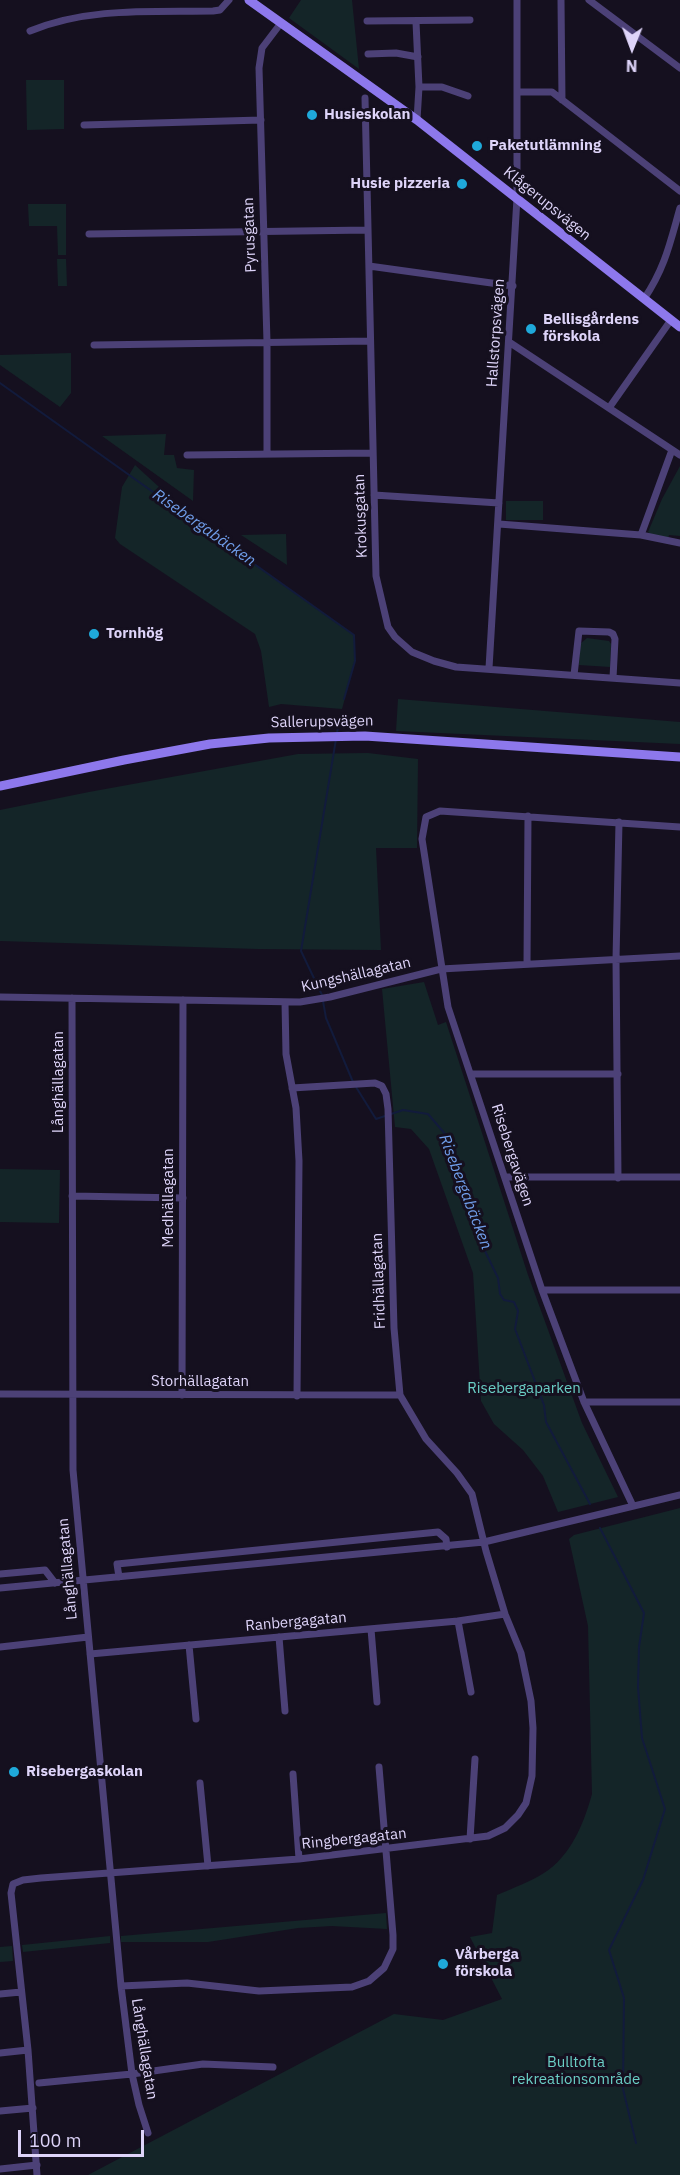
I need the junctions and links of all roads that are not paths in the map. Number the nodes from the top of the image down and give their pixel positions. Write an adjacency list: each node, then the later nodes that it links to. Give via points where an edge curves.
1 (230, 0): 10 (street, via 220,10 98,14)
2 (249, 0): 9 (main road, Klågerupsvägen)
3 (517, 0): 15 (street, Hallstorpsvägen)
4 (561, 0): 18 (street)
5 (589, 0): 13 (street)
6 (470, 20): 8 (street)
7 (367, 21): 8 (street)
8 (416, 22): 12 (street)
9 (281, 23): 19 (street, Pyrusgatan, via 260,53); 20 (main road, Klågerupsvägen)
10 (30, 31)
11 (368, 54): 12 (street)
12 (418, 57): 14 (street)
13 (680, 68)
14 (419, 87): 16 (street, via 442,87); 20 (street)
15 (518, 92): 18 (street, via 552,92); 23 (street, Hallstorpsvägen)
16 (468, 96)
17 (365, 98): 25 (street, Krokusgatan)
18 (562, 100): 22 (street)
19 (261, 120): 21 (street); 26 (street, Pyrusgatan)
20 (417, 120): 23 (main road, Klågerupsvägen)
21 (84, 124)
22 (680, 191)
23 (517, 198): 29 (street, Hallstorpsvägen); 30 (main road, Klågerupsvägen)
24 (680, 208): 30 (street, via 657,279)
25 (368, 230): 26 (street); 28 (street, Krokusgatan)
26 (263, 232): 27 (street); 34 (street, Pyrusgatan)
27 (89, 234)
28 (369, 266): 29 (street); 33 (street, Krokusgatan)
29 (513, 286): 35 (street, Hallstorpsvägen)
30 (644, 299): 31 (main road, Klågerupsvägen)
31 (671, 321): 32 (main road, Klågerupsvägen); 37 (street)
32 (680, 327)
33 (370, 341): 34 (street); 39 (street, Krokusgatan)
34 (267, 342): 36 (street); 40 (street, Pyrusgatan)
35 (508, 342): 37 (street); 44 (street, Hallstorpsvägen)
36 (94, 345)
37 (609, 408): 38 (street)
38 (672, 450): 41 (street); 46 (street)
39 (373, 453): 40 (street); 43 (street, Krokusgatan)
40 (267, 454): 42 (street)
41 (680, 454)
42 (187, 455)
43 (374, 495): 44 (street); 48 (street, Krokusgatan, via 376,576 388,627 419,655 456,667)
44 (499, 503): 45 (street, Hallstorpsvägen)
45 (499, 524): 46 (street); 48 (street, Hallstorpsvägen)
46 (641, 535): 47 (street)
47 (680, 543)
48 (489, 668): 49 (street, Krokusgatan)
49 (574, 675): 50 (street, Krokusgatan); 50 (street, via 579,631 609,632 615,639)
50 (613, 678): 51 (street, Krokusgatan)
51 (680, 683)
52 (680, 756): 53 (main road, Sallerupsvägen, via 365,736 269,738 210,744)
53 (0, 786)
54 (528, 816): 55 (street); 59 (street); 60 (street, Risebergavägen, via 440,811 426,817 422,839)
55 (619, 822): 56 (street); 58 (street)
56 (680, 827)
57 (680, 956): 58 (street, Kungshällagatan)
58 (616, 959): 59 (street, Kungshällagatan); 66 (street)
59 (527, 964): 60 (street, Kungshällagatan)
60 (441, 969): 64 (street, Kungshällagatan, via 330,997); 65 (street, Risebergavägen, via 448,1007)
61 (0, 997): 62 (street, Kungshällagatan)
62 (72, 998): 63 (street, Kungshällagatan); 71 (street, Långhällagatan)
63 (183, 1000): 64 (street, Kungshällagatan); 72 (street, Medhällagatan)
64 (285, 1002): 67 (street, via 286,1054)
65 (471, 1074): 66 (street); 68 (street, Risebergavägen)
66 (618, 1074): 70 (street)
67 (292, 1088): 78 (street, Fridhällagatan, via 375,1083 386,1094); 79 (street, via 298,1161)
68 (506, 1177): 70 (street); 73 (street, Risebergavägen)
69 (680, 1177): 70 (street)
70 (618, 1178)
71 (72, 1196): 72 (street); 76 (street, Långhällagatan)
72 (183, 1198): 77 (street, Medhällagatan)
73 (542, 1290): 74 (street); 80 (street, Risebergavägen)
74 (680, 1290)
75 (0, 1394): 76 (street, Storhällagatan)
76 (73, 1394): 77 (street, Storhällagatan); 88 (street, Långhällagatan, via 73,1470)
77 (182, 1395): 79 (street, Storhällagatan)
78 (400, 1395): 79 (street, Storhällagatan); 84 (street, Fridhällagatan, via 426,1439 472,1494)
79 (297, 1396)
80 (584, 1402): 81 (street); 83 (street, Risebergavägen)
81 (680, 1402)
82 (680, 1494): 83 (street)
83 (633, 1506): 84 (street)
84 (484, 1542): 85 (street); 91 (street, Ringbergagatan)
85 (447, 1547): 87 (street); 87 (street, via 446,1539 438,1533 418,1534 117,1564)
86 (0, 1574): 89 (street, via 45,1570)
87 (119, 1577): 88 (street)
88 (82, 1581): 89 (street); 94 (street, Långhällagatan)
89 (55, 1583): 90 (street)
90 (0, 1588)
91 (505, 1614): 92 (street, Ranbergagatan); 107 (street, Ringbergagatan, via 521,1653 531,1701 532,1776 526,1803 518,1815 505,1828)
92 (458, 1621): 93 (street, Ranbergagatan); 99 (street)
93 (371, 1629): 95 (street, Ranbergagatan); 100 (street)
94 (88, 1637): 97 (street); 98 (street, Långhällagatan)
95 (279, 1637): 96 (street, Ranbergagatan); 101 (street)
96 (189, 1645): 98 (street, Ranbergagatan); 102 (street)
97 (0, 1647)
98 (90, 1654): 111 (street, Långhällagatan)
99 (471, 1692)
100 (377, 1702)
101 (285, 1711)
102 (196, 1719)
103 (475, 1759): 107 (street)
104 (379, 1767): 108 (street)
105 (293, 1774): 109 (street)
106 (200, 1783): 110 (street)
107 (470, 1839): 108 (street, Ringbergagatan)
108 (386, 1849): 109 (street, Ringbergagatan); 112 (street, via 393,1949 384,1968 369,1982 352,1987 260,1991 187,1983)
109 (299, 1859): 110 (street, Ringbergagatan)
110 (208, 1866): 111 (street, Ringbergagatan)
111 (110, 1872): 112 (street, Långhällagatan); 113 (street, Ringbergagatan, via 13,1884)
112 (121, 1986): 118 (street, Långhällagatan)
113 (21, 1992): 114 (street); 115 (street, Ringbergagatan)
114 (0, 1994)
115 (28, 2050): 116 (street); 120 (street, Ringbergagatan)
116 (0, 2053)
117 (273, 2067): 118 (street, via 203,2064)
118 (132, 2074): 119 (street); 122 (street, Långhällagatan)
119 (39, 2083)
120 (33, 2108): 121 (street); 123 (street, Ringbergagatan)
121 (0, 2111)
122 (147, 2133)
123 (37, 2165): 124 (street); 125 (street, Ringbergagatan)
124 (0, 2169)
125 (37, 2175)

